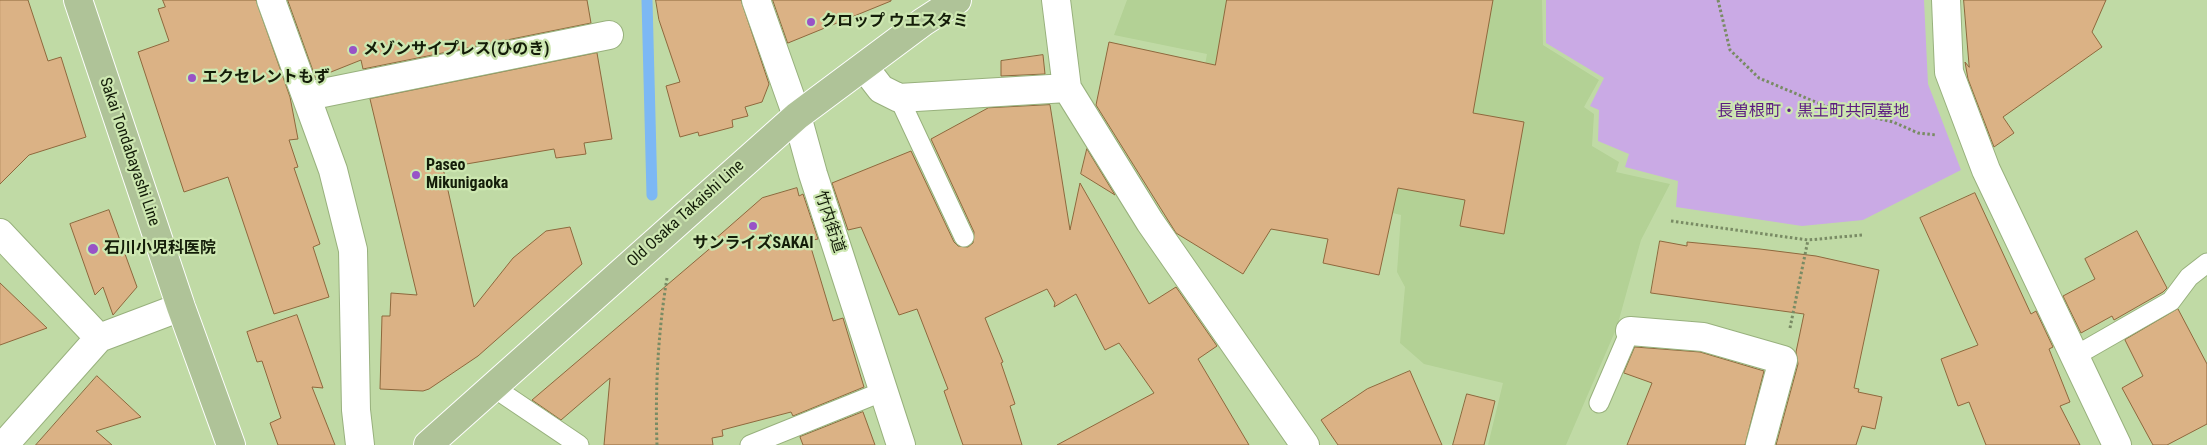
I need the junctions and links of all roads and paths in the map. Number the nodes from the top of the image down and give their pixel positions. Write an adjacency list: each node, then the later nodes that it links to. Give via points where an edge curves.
1 (78, 0): 22 (main road, Sakai Tondabayashi Line)
2 (271, 0): 11 (street)
3 (756, 0): 13 (street, 竹内街道)
4 (957, 0): 9 (main road, Old Osaka Takaishi Line)
5 (1056, 0): 10 (street)
6 (1718, 0): 14 (path, via 1730,50 1759,78 1825,106 1894,122 1918,133 1947,135)
7 (1946, 0): 14 (street, via 1949,72)
8 (609, 35): 11 (street)
9 (864, 67): 12 (street, via 881,89); 13 (main road, Old Osaka Takaishi Line)
10 (1067, 88): 12 (street); 38 (street, via 1150,222)
11 (308, 96): 32 (street, via 333,170 353,250 356,410)
12 (899, 98): 18 (lane)
13 (797, 116): 27 (main road, Old Osaka Takaishi Line); 28 (street, 竹内街道)
14 (1970, 126): 25 (street, via 1986,170)
15 (1671, 221): 19 (path)
16 (0, 233): 24 (street)
17 (1862, 236): 19 (path)
18 (964, 237)
19 (1808, 240): 26 (path)
20 (2207, 263): 25 (lane, via 2189,276 2171,301)
21 (668, 270): 35 (path, via 661,314 656,406)
22 (181, 307): 24 (street); 31 (main road, Sakai Tondabayashi Line)
23 (1630, 331): 26 (street, via 1703,336); 29 (lane)
24 (99, 338): 30 (street)
25 (2075, 356): 40 (street)
26 (1783, 360): 39 (street)
27 (493, 387): 33 (main road, Old Osaka Takaishi Line); 34 (lane)
28 (884, 391): 36 (lane); 37 (street, 竹内街道)
29 (1599, 403)
30 (4, 445)
31 (231, 445)
32 (360, 445)
33 (428, 445)
34 (578, 445)
35 (658, 445)
36 (750, 445)
37 (901, 445)
38 (1305, 445)
39 (1760, 445)
40 (2117, 445)

